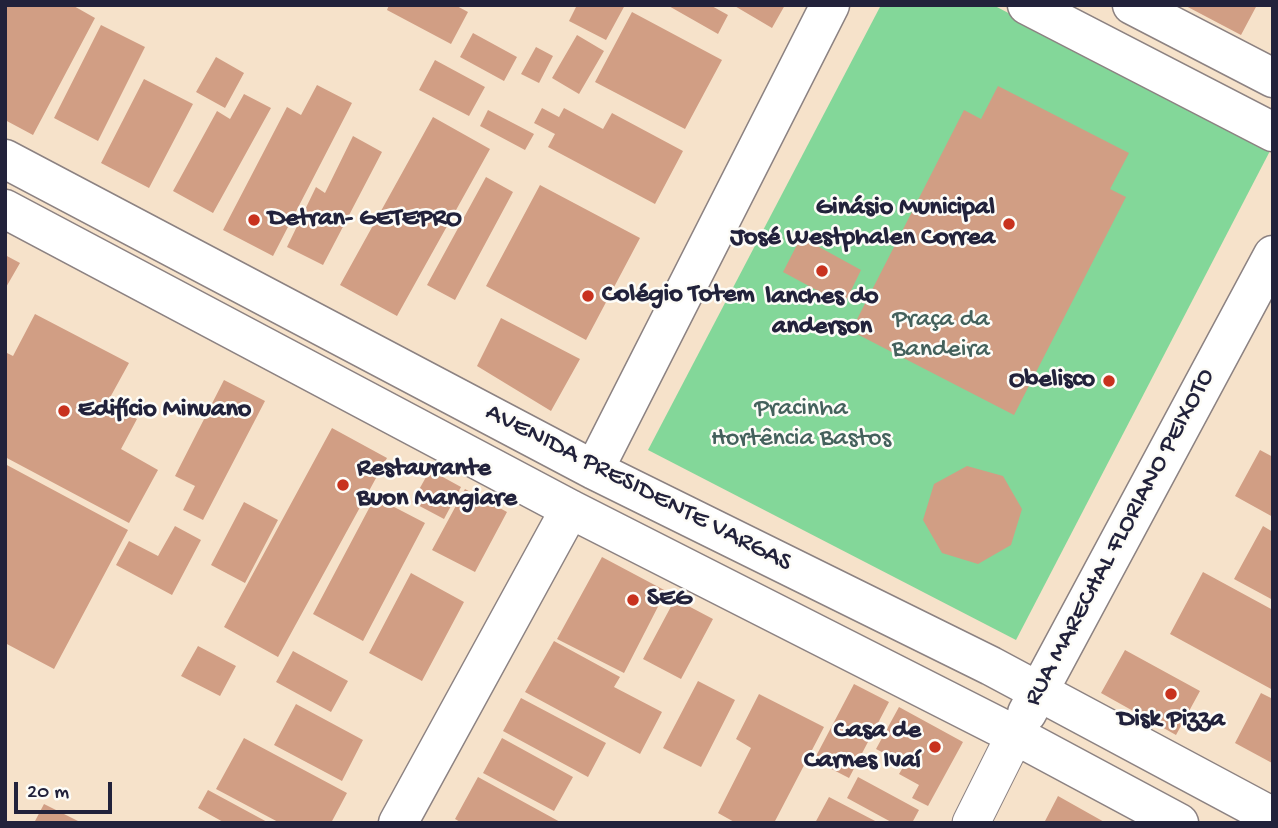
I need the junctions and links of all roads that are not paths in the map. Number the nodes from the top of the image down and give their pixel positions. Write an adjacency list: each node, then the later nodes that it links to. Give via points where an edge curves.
1 (830, 5): 9 (street)
2 (1027, 5): 5 (street)
3 (1132, 5): 4 (street)
4 (1273, 78)
5 (1273, 132)
6 (5, 159): 9 (street, AVENIDA PRESIDENTE VARGAS)
7 (5, 209): 10 (street, AVENIDA PRESIDENTE VARGAS)
8 (1273, 255): 11 (street, RUA MARECHAL FLORIANO PEIXOTO)
9 (594, 470): 10 (street, via 605,483 603,502 586,512); 11 (street, AVENIDA PRESIDENTE VARGAS)
10 (570, 509): 12 (street, AVENIDA PRESIDENTE VARGAS); 14 (street)
11 (1038, 692): 12 (street, RUA MARECHAL FLORIANO PEIXOTO); 13 (street, AVENIDA PRESIDENTE VARGAS)
12 (1015, 735): 15 (street, RUA MARECHAL FLORIANO PEIXOTO); 16 (street, AVENIDA PRESIDENTE VARGAS)
13 (1273, 817)
14 (398, 823)
15 (971, 823)
16 (1179, 823)

